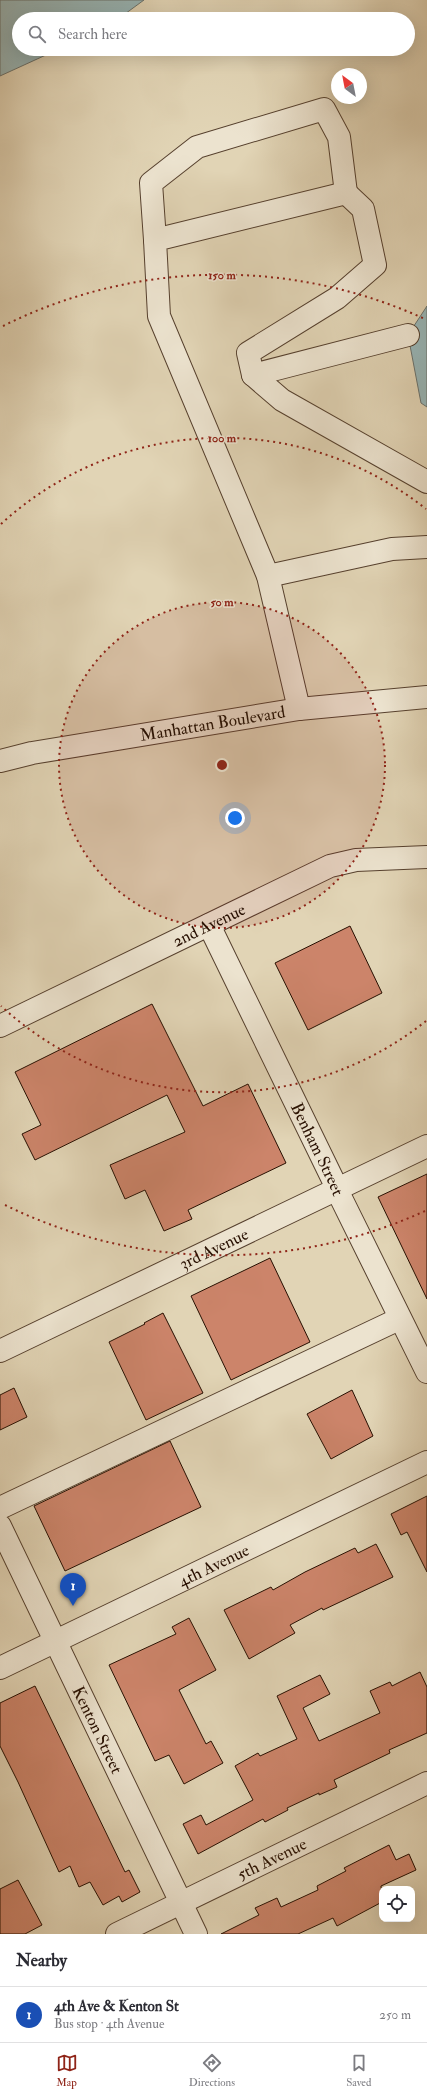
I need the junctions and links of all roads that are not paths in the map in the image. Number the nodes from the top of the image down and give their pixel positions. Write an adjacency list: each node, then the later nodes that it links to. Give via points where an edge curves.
1 (346, 193): 2 (street); 2 (street, via 339,137 324,109 197,147 191,151 151,183); 4 (street, via 363,208 375,265 337,298 248,353)
2 (155, 240): 7 (street, via 159,316)
3 (408, 335): 4 (street)
4 (253, 376): 5 (street, via 282,400)
5 (427, 482)
6 (427, 547): 7 (street, via 392,549)
7 (268, 576): 9 (street)
8 (427, 697): 9 (street, Manhattan Boulevard)
9 (298, 709): 10 (street, Manhattan Boulevard, via 32,753)
10 (0, 762)
11 (427, 857): 12 (street, 2nd Avenue, via 356,860 330,866)
12 (209, 925): 13 (street, 2nd Avenue); 15 (street, Benham Street)
13 (0, 1026)
14 (427, 1146): 15 (street, 3rd Avenue)
15 (336, 1190): 16 (street, Benham Street); 17 (street, 3rd Avenue)
16 (399, 1319): 18 (street, Benham Street); 20 (street)
17 (0, 1351)
18 (427, 1372)
19 (427, 1462): 22 (street, 4th Avenue)
20 (0, 1508)
21 (0, 1526): 22 (street, Kenton Street)
22 (56, 1640): 23 (street, 4th Avenue); 25 (street, Kenton Street)
23 (0, 1668)
24 (427, 1783): 25 (street, 5th Avenue)
25 (181, 1903): 26 (street, 5th Avenue); 27 (street, Kenton Street)
26 (117, 1934)
27 (196, 1934)

